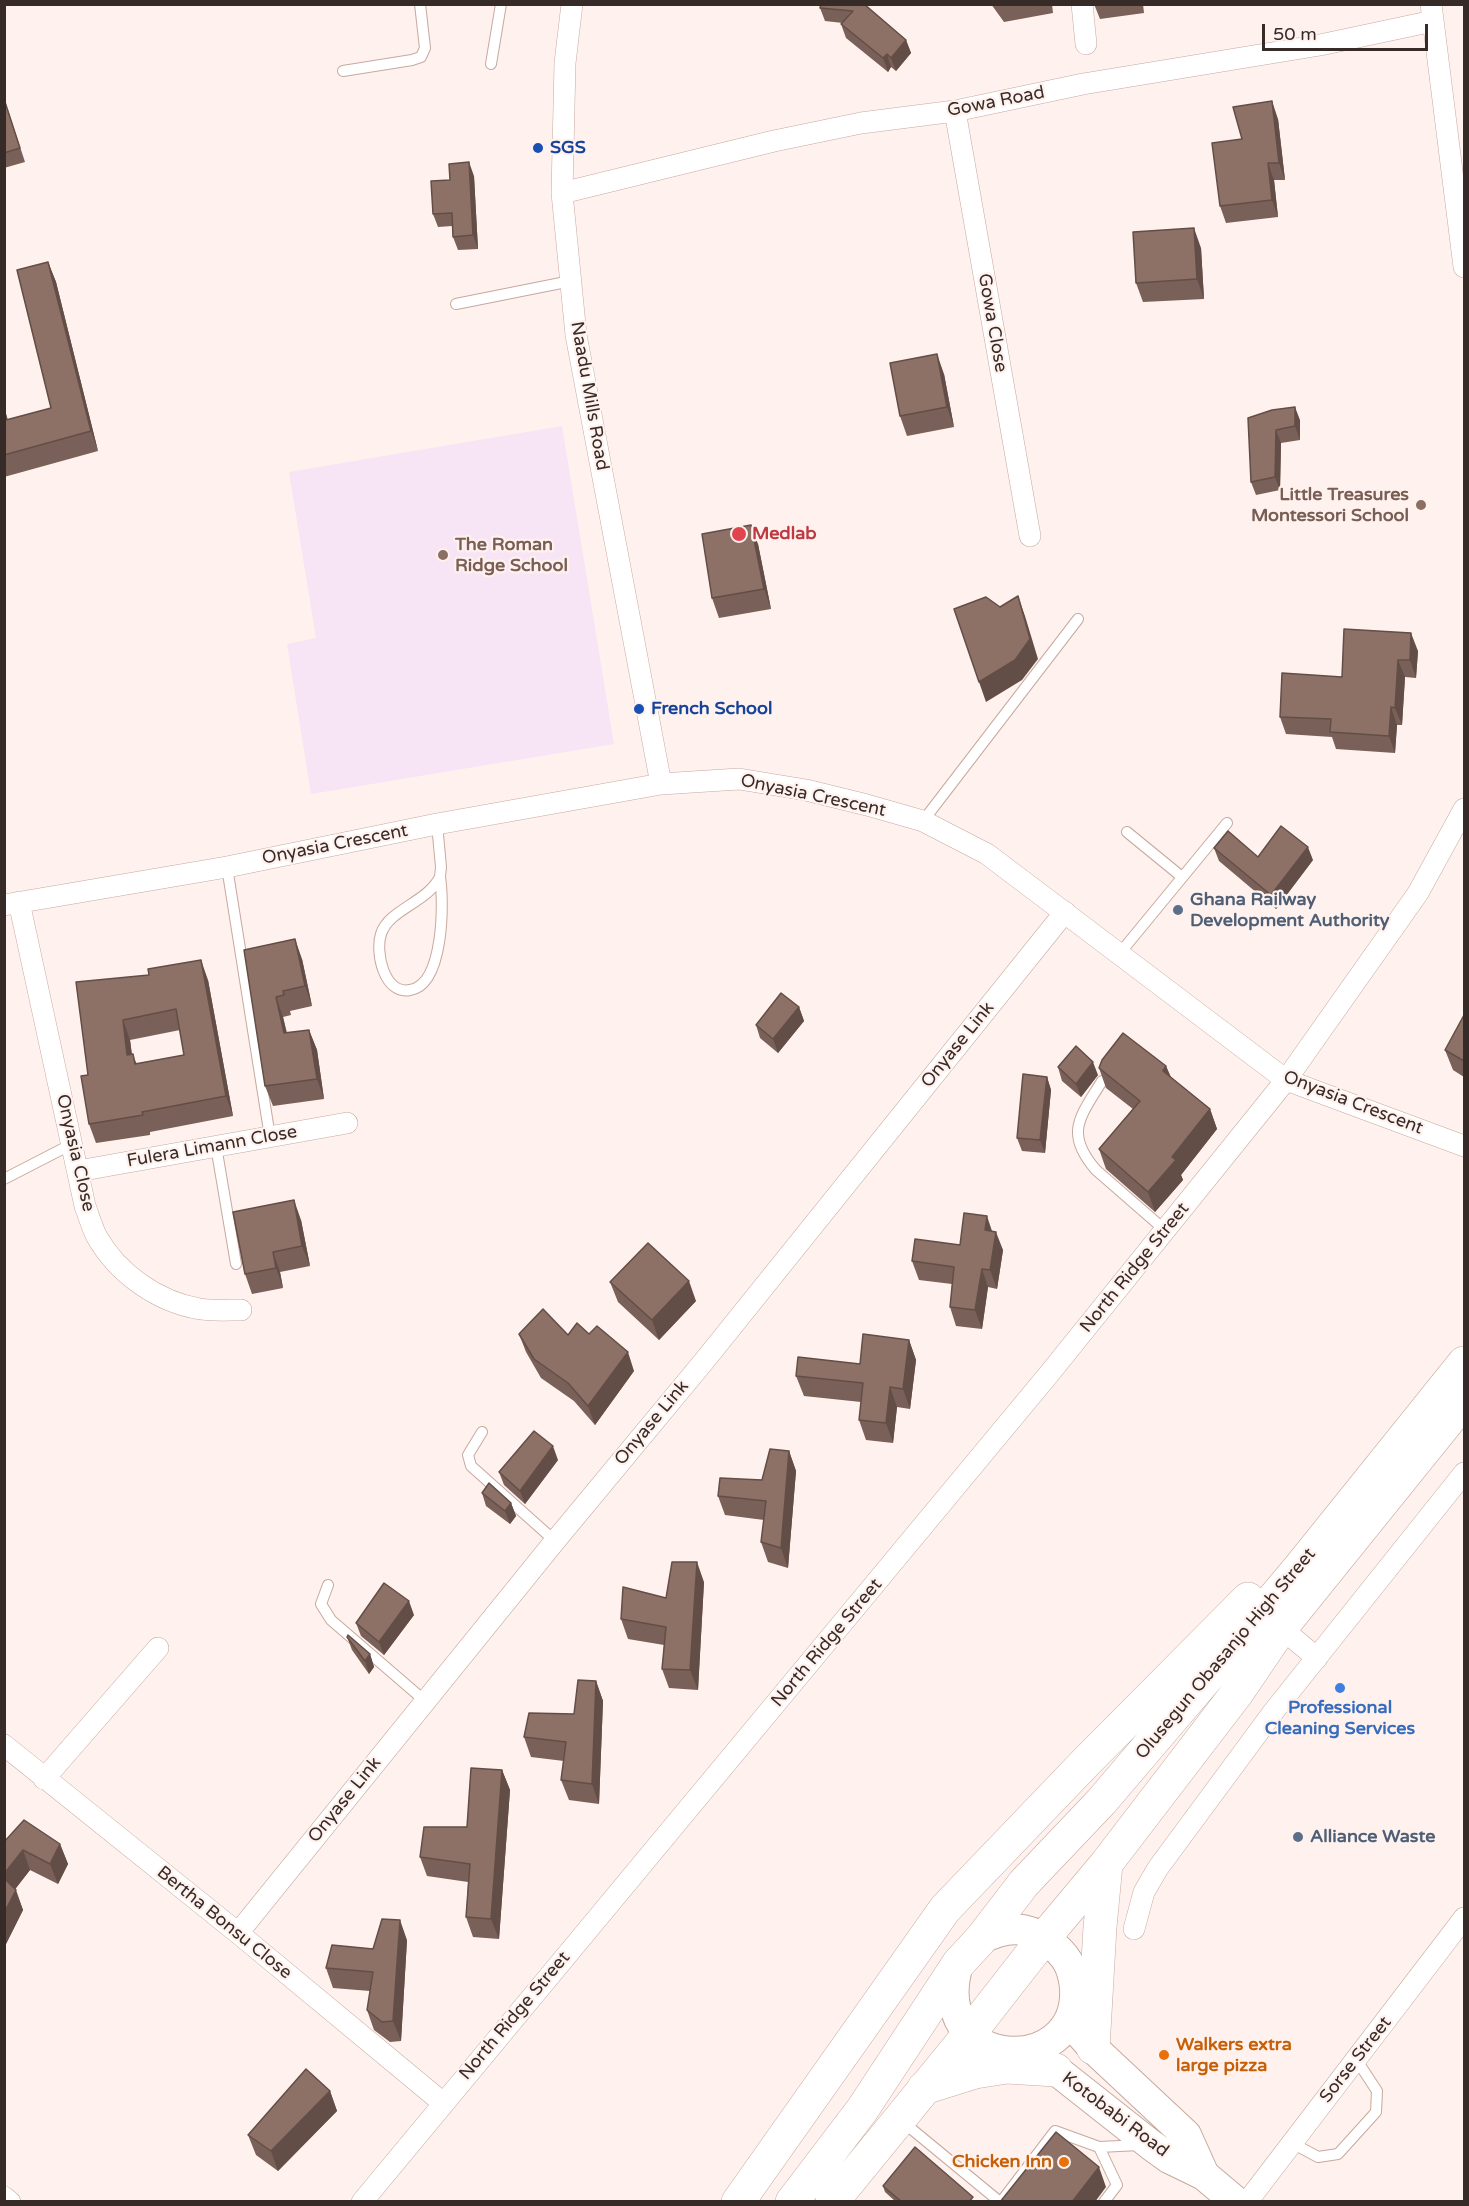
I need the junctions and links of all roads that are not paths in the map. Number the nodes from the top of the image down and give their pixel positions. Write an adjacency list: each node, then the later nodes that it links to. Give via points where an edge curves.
1 (420, 4): 8 (lane, via 425,48 421,57)
2 (501, 4): 7 (lane)
3 (572, 4): 10 (street, Naadu Mills Road)
4 (1082, 4): 6 (street)
5 (1432, 13): 9 (street, Gowa Road, via 1320,45 1083,84); 11 (street)
6 (1086, 44)
7 (490, 64)
8 (343, 71)
9 (955, 111): 10 (street, Gowa Road, via 861,123 774,141); 15 (street, Gowa Close)
10 (562, 194): 13 (street, Naadu Mills Road)
11 (1463, 243): 12 (street)
12 (1464, 267)
13 (571, 281): 14 (lane); 17 (street, Naadu Mills Road, via 576,335)
14 (456, 304)
15 (1030, 536)
16 (1078, 619): 19 (lane)
17 (661, 784): 19 (street, Onyasia Crescent, via 739,778 847,800); 21 (street, Onyasia Crescent)
18 (1464, 808): 29 (street, North Ridge Street, via 1418,893)
19 (923, 821): 27 (street, Onyasia Crescent, via 987,854)
20 (1227, 823): 25 (lane)
21 (436, 824): 23 (street, Onyasia Crescent); 24 (lane)
22 (1127, 832): 25 (lane)
23 (227, 867): 26 (street, Onyasia Crescent); 32 (lane)
24 (440, 877): 24 (lane, via 439,946 432,970 422,985 399,989 388,981 379,957 381,934 388,921 428,894)
25 (1182, 877): 28 (lane)
26 (12, 904): 33 (street, Onyasia Close)
27 (1065, 912): 28 (street, Onyasia Crescent); 45 (street, Onyase Link)
28 (1120, 953): 29 (street, Onyasia Crescent)
29 (1286, 1080): 35 (street, Onyasia Crescent); 38 (street, North Ridge Street)
30 (1102, 1081): 38 (lane, via 1079,1119 1079,1144 1096,1170)
31 (347, 1123): 32 (street, Fulera Limann Close)
32 (270, 1137): 34 (street, Fulera Limann Close)
33 (72, 1144): 36 (street, Onyasia Close); 37 (lane)
34 (216, 1146): 36 (street, Fulera Limann Close); 39 (lane)
35 (1464, 1146)
36 (78, 1171): 40 (street, Onyasia Close, via 96,1236 131,1277 156,1295 200,1309)
37 (4, 1179)
38 (1166, 1231): 68 (street, North Ridge Street)
39 (236, 1264)
40 (241, 1310)
41 (1464, 1363): 46 (main road, Olusegun Obasanjo High Street)
42 (1464, 1401): 48 (main road, Olusegun Obasanjo High Street)
43 (482, 1432): 45 (lane, via 468,1455 471,1466)
44 (1464, 1473): 50 (street)
45 (555, 1541): 51 (street, Onyase Link)
46 (1300, 1567): 59 (main road, Olusegun Obasanjo High Street, via 1101,1802 1024,1883); 78 (main road, via 1248,1600 945,1909)
47 (328, 1585): 51 (lane, via 321,1604 331,1620)
48 (1281, 1628): 50 (street); 54 (main road, Olusegun Obasanjo High Street, via 1237,1693)
49 (158, 1648): 53 (street)
50 (1317, 1658): 56 (street, via 1153,1875)
51 (425, 1701): 57 (street, Onyase Link)
52 (4, 1745): 53 (street, Bertha Bonsu Close)
53 (44, 1779): 57 (street, Bertha Bonsu Close)
54 (1106, 1864): 58 (main road, Olusegun Obasanjo High Street); 63 (main road)
55 (1464, 1918): 65 (street, Sorse Street)
56 (1134, 1929)
57 (238, 1933): 68 (street, Bertha Bonsu Close)
58 (1044, 1938): 59 (street, Olusegun Obasanjo High Street, via 1016,1929 998,1930); 61 (street, Olusegun Obasanjo High Street, via 1064,1954 1074,1975 1076,1998); 62 (main road, Olusegun Obasanjo High Street)
59 (981, 1939): 60 (main road, Olusegun Obasanjo High Street)
60 (958, 1964): 62 (street, via 953,2001); 79 (main road, Olusegun Obasanjo High Street, via 862,2110)
61 (1068, 2020): 63 (street); 64 (street, Olusegun Obasanjo High Street, via 1057,2036)
62 (969, 2034): 64 (street, via 985,2046); 67 (main road, Olusegun Obasanjo High Street)
63 (1093, 2048): 73 (street, via 1186,2135)
64 (1022, 2053): 66 (street, Kotobabi Road)
65 (1356, 2059): 70 (street, Sorse Street); 70 (lane, via 1377,2091 1376,2112 1338,2154 1318,2157)
66 (1056, 2070): 67 (main road, via 1007,2067 975,2072); 71 (street, Kotobabi Road)
67 (924, 2088): 69 (main road, Olusegun Obasanjo High Street)
68 (443, 2103): 77 (street, North Ridge Street)
69 (899, 2120): 75 (main road, Olusegun Obasanjo High Street); 80 (lane)
70 (1292, 2143): 83 (street, Sorse Street)
71 (1151, 2145): 72 (lane); 73 (street, Kotobabi Road)
72 (1099, 2147): 80 (lane, via 1055,2131); 81 (lane, via 1117,2185)
73 (1204, 2175): 82 (street, Kotobabi Road)
74 (4, 2197): 76 (street)
75 (843, 2198)
76 (10, 2202)
77 (362, 2202)
78 (738, 2202)
79 (792, 2202)
80 (1001, 2202)
81 (1104, 2202)
82 (1236, 2202)
83 (1247, 2202)

